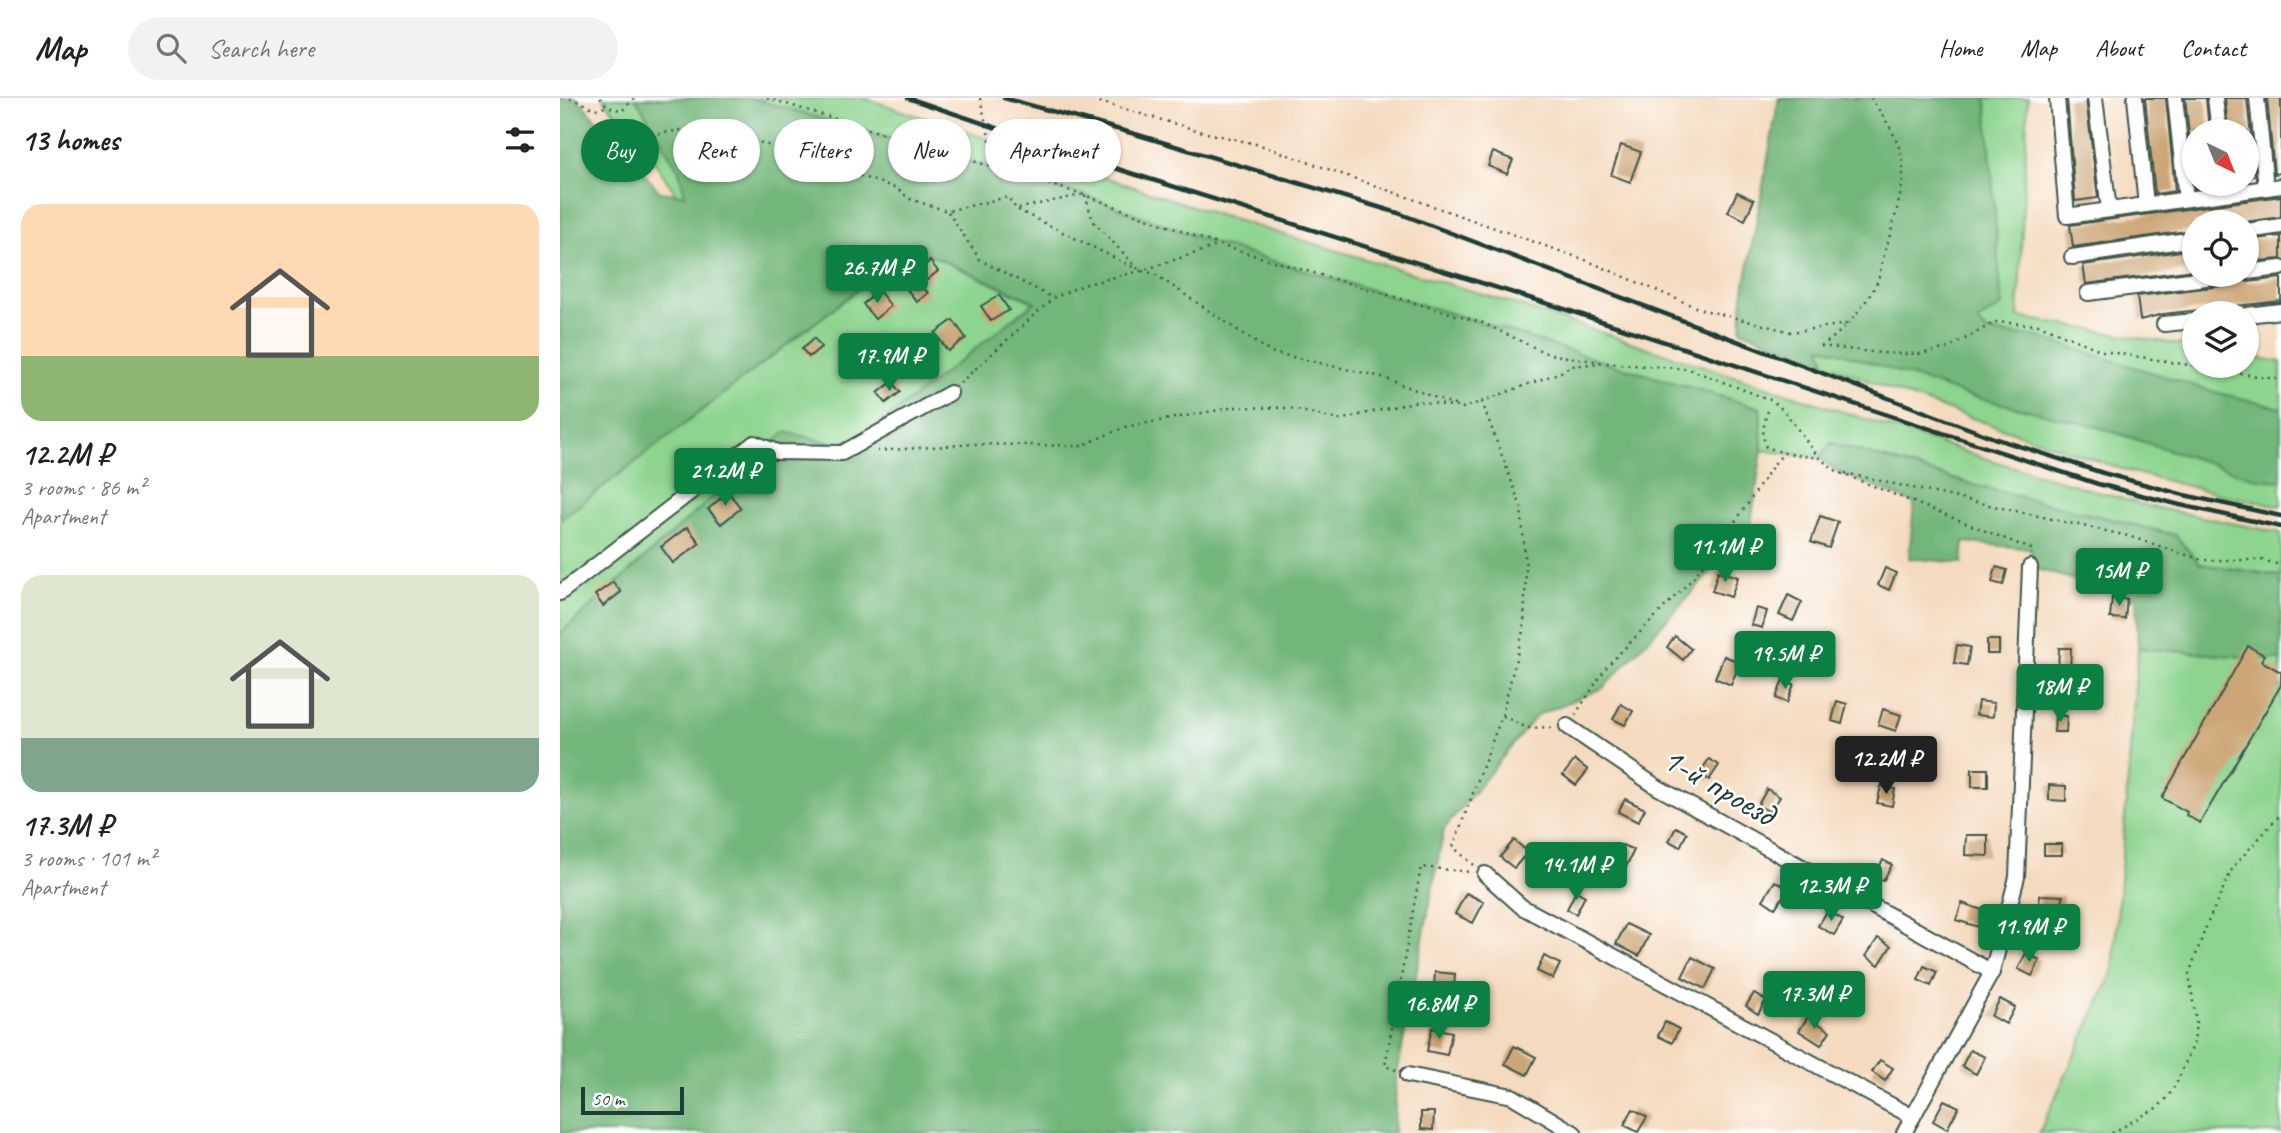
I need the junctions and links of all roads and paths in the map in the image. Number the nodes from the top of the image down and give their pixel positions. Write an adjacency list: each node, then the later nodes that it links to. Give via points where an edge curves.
1 (570, 98): 14 (path, via 595,109)
2 (600, 98): 14 (path)
3 (634, 98): 14 (path, via 622,111)
4 (766, 98): 18 (path)
5 (980, 98): 16 (path)
6 (1086, 98): 42 (path, via 1260,145 1588,261 1700,309 1791,332)
7 (1871, 98): 42 (path, via 1902,153 1902,185 1879,278)
8 (2057, 98): 26 (street, via 2067,216)
9 (2095, 98): 26 (street)
10 (2135, 98): 24 (street)
11 (2175, 98): 23 (street)
12 (2215, 98): 15 (street)
13 (2257, 98): 20 (street)
14 (608, 106)
15 (2218, 119)
16 (985, 120)
17 (659, 134): 27 (path, via 708,125 896,188 910,199)
18 (985, 164)
19 (1043, 182): 21 (path)
20 (2274, 187)
21 (1084, 195): 25 (path); 31 (path); 34 (path, via 1093,220)
22 (2198, 196): 23 (street)
23 (2186, 199): 24 (street)
24 (2146, 205): 26 (street)
25 (1016, 209): 27 (path, via 1008,197); 34 (path)
26 (2109, 210)
27 (947, 211): 38 (path, via 980,260)
28 (2281, 226): 29 (street)
29 (2259, 229)
30 (2182, 241): 32 (street)
31 (1219, 245): 34 (path); 44 (path, via 1483,323 1548,354)
32 (2072, 257)
33 (2281, 268): 35 (street)
34 (1140, 271): 38 (path, via 1083,285); 48 (path, via 1153,273 1270,352 1382,377)
35 (2259, 271)
36 (2182, 281): 37 (street)
37 (2088, 293)
38 (1054, 298): 46 (path)
39 (2281, 311): 40 (street)
40 (2259, 314)
41 (2182, 322): 43 (street)
42 (1847, 324): 45 (path, via 1821,346 1919,354 1950,348 1995,322 2039,325 2103,351)
43 (2164, 324)
44 (1607, 363): 47 (path, via 1571,366); 52 (path, via 1689,369 1773,401)
45 (2281, 380)
46 (950, 393): 56 (street, via 842,453 777,452 754,443)
47 (1482, 402): 48 (path); 57 (path, via 1521,507 1526,568 1524,627)
48 (1464, 408): 50 (path, via 1418,401 1339,420 1289,408 1235,407 1125,427 1081,446 975,444)
49 (1768, 411): 51 (path, via 1763,425 1766,447)
50 (866, 452)
51 (1784, 453): 52 (path); 58 (path, via 1694,577 1608,665)
52 (1819, 458): 53 (path)
53 (1838, 472): 54 (path, via 2128,536 2202,560 2261,560); 55 (path, via 2031,550)
54 (2281, 565)
55 (2030, 567): 61 (street, via 2017,877)
56 (560, 593)
57 (1502, 715): 58 (path, via 1527,727); 60 (path, via 1452,847)
58 (1567, 726): 61 (street, 1-й проезд, via 1657,787)
59 (2281, 814): 66 (path, via 2233,867 2207,924 2189,974 2194,1042 2177,1082 2158,1107)
60 (1485, 874): 62 (path, via 1421,867 1385,1066); 63 (street, via 1522,906)
61 (1992, 972): 63 (street)
62 (1409, 1075): 64 (street, via 1512,1096)
63 (1913, 1117): 65 (street)
64 (1574, 1133)
65 (1904, 1133)
66 (2112, 1133)

